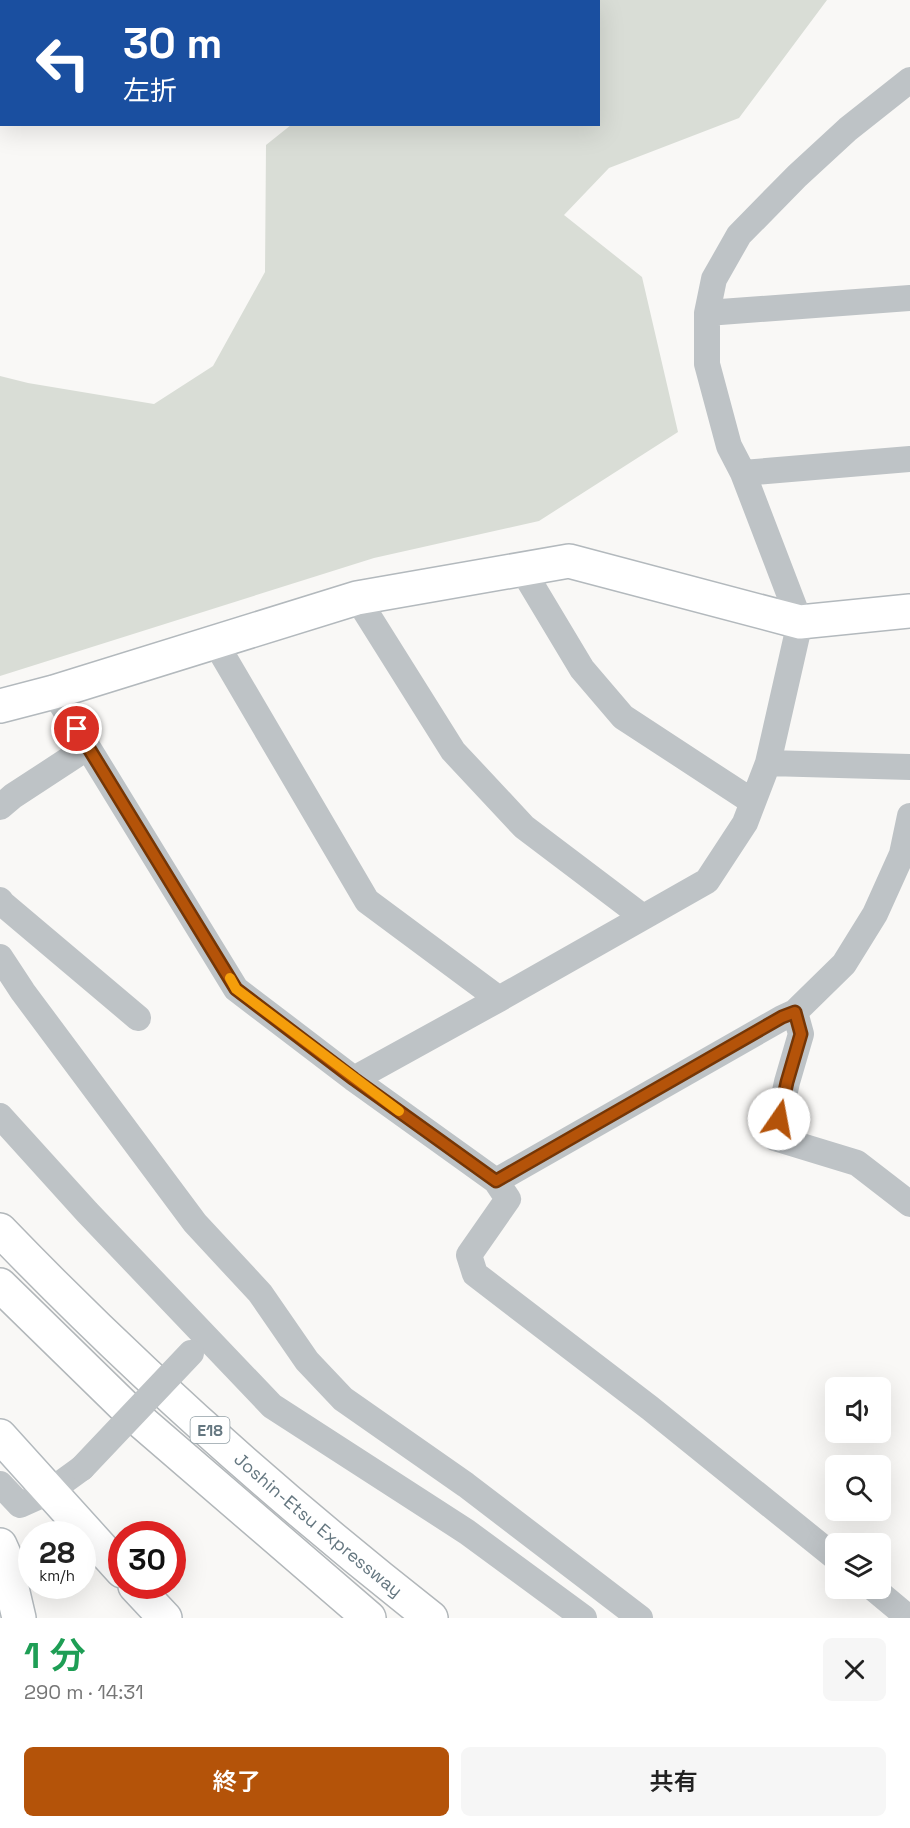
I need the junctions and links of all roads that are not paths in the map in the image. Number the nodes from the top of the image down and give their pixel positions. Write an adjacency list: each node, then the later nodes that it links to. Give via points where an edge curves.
1 (910, 80): 3 (street, via 848,129 739,235 714,279)
2 (909, 292): 3 (street)
3 (707, 313): 5 (street, via 707,364 729,446)
4 (910, 459): 5 (street)
5 (743, 474): 9 (street)
6 (522, 569): 7 (main road); 9 (main road, via 569,561); 16 (street, via 582,669 623,717)
7 (357, 598): 10 (main road); 20 (street, via 453,751 524,827)
8 (910, 611): 9 (main road)
9 (800, 622): 14 (street)
10 (214, 642): 11 (main road); 22 (street, via 367,901)
11 (54, 692): 12 (main road); 13 (street)
12 (0, 706)
13 (88, 747): 17 (street); 25 (street, via 236,989)
14 (768, 763): 15 (street); 16 (street)
15 (910, 767)
16 (753, 802): 20 (street, via 746,823 707,881)
17 (0, 807)
18 (910, 816): 23 (street, via 902,854 875,914 844,964)
19 (0, 900): 24 (street)
20 (643, 917): 22 (street)
21 (0, 957): 45 (street, via 195,1223 260,1293 307,1361 328,1384)
22 (499, 999): 25 (street)
23 (795, 1012): 27 (street); 28 (street, via 801,1034 775,1138 856,1163)
24 (138, 1018)
25 (354, 1079): 27 (street)
26 (0, 1116): 31 (street)
27 (496, 1181): 36 (street, via 508,1199 469,1255 475,1274)
28 (910, 1204)
29 (0, 1230): 43 (main road, Joshin-Etsu Expressway / E18, via 156,1383)
30 (0, 1285): 42 (main road, E18, via 129,1411)
31 (199, 1345): 34 (street, bridge, via 82,1468); 44 (street, via 272,1406 467,1532)
32 (0, 1436): 34 (main road)
33 (0, 1484): 34 (street, via 20,1505)
34 (49, 1492): 37 (main road)
35 (0, 1545): 40 (main road)
36 (825, 1549)
37 (108, 1556)
38 (147, 1599): 41 (main road)
39 (886, 1599): 46 (street)
40 (19, 1618)
41 (165, 1618)
42 (369, 1618)
43 (431, 1618)
44 (584, 1618)
45 (640, 1618)
46 (909, 1618)

